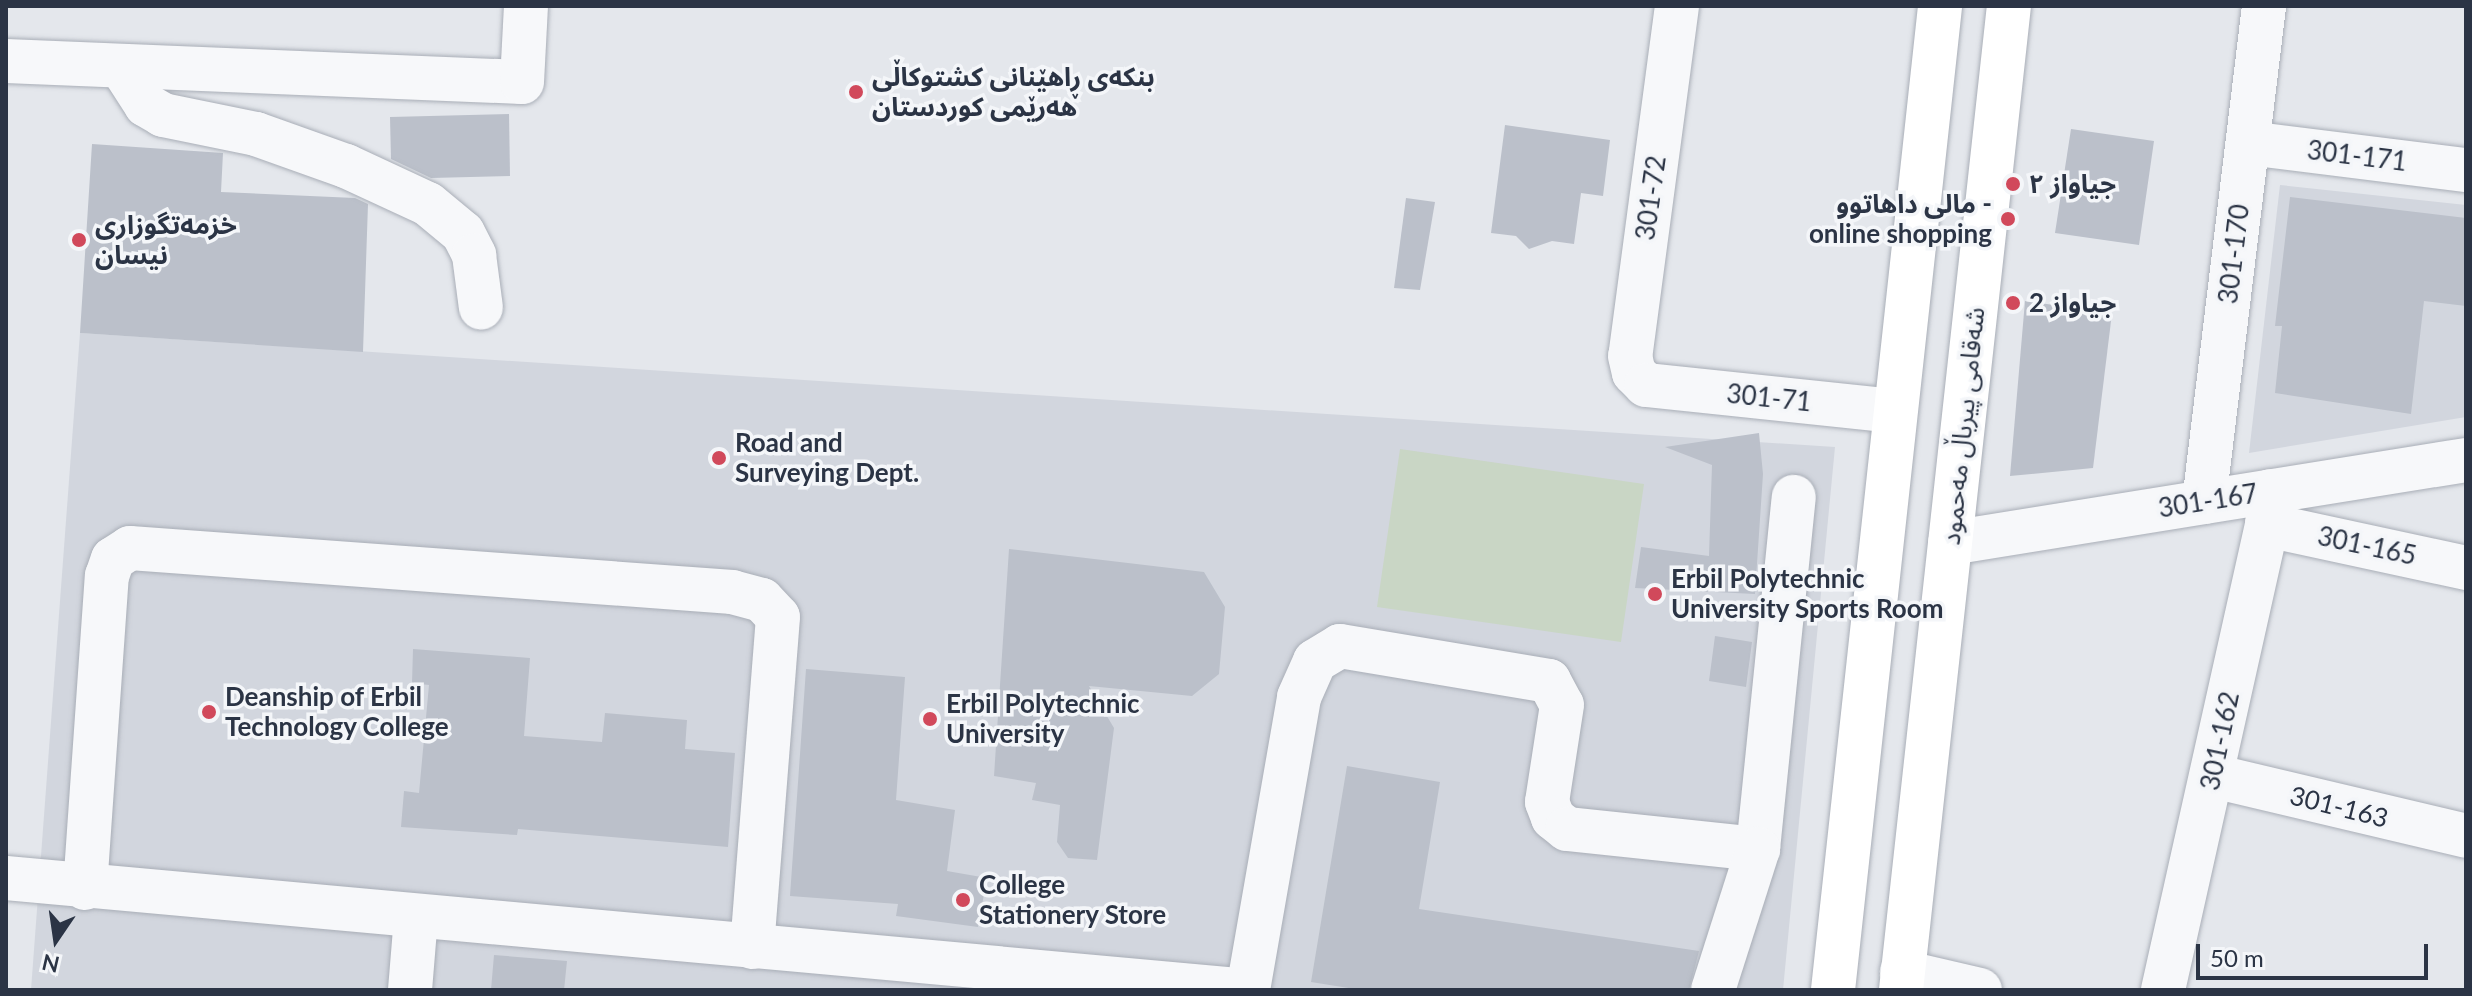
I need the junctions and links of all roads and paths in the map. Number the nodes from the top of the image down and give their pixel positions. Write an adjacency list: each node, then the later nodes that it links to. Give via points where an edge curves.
1 (526, 6): 7 (street, via 522,82)
2 (1677, 6): 11 (street, 301-72, via 1630,356 1634,373)
3 (1940, 6): 12 (main road)
4 (2009, 6): 17 (main road, شەقامی پیرباڵ مەحمود)
5 (2264, 6): 8 (street, 301-170)
6 (6, 61): 7 (street)
7 (121, 66): 10 (street, via 146,105 163,115 256,134 346,166 428,204 463,233 474,255)
8 (2248, 143): 9 (street, 301-171); 15 (street, 301-170)
9 (2466, 170)
10 (481, 308)
11 (1646, 385): 12 (street, 301-71)
12 (1893, 411): 32 (main road)
13 (2466, 460): 16 (street, 301-167)
14 (1794, 497): 21 (street)
15 (2204, 502): 16 (street, 301-167); 17 (street, 301-167)
16 (2268, 508): 18 (street, 301-165); 19 (street, 301-162)
17 (1950, 543): 27 (main road, شەقامی پیرباڵ مەحمود)
18 (2466, 568)
19 (2213, 776): 20 (street, 301-163); 34 (street, 301-162)
20 (2466, 836)
21 (1758, 849): 30 (street, via 1567,829 1553,818 1547,802 1562,705 1549,681 1340,646 1315,661 1299,697); 31 (street)
22 (6, 878): 23 (street)
23 (85, 888): 24 (street); 25 (street, via 107,576 113,559 130,548 732,592 762,600 778,617)
24 (416, 917): 25 (street); 28 (street)
25 (752, 947): 26 (street)
26 (928, 978): 29 (street)
27 (1902, 981): 33 (street)
28 (410, 990)
29 (1240, 990)
30 (1248, 990)
31 (1713, 990)
32 (1833, 990)
33 (1980, 990)
34 (2163, 990)

